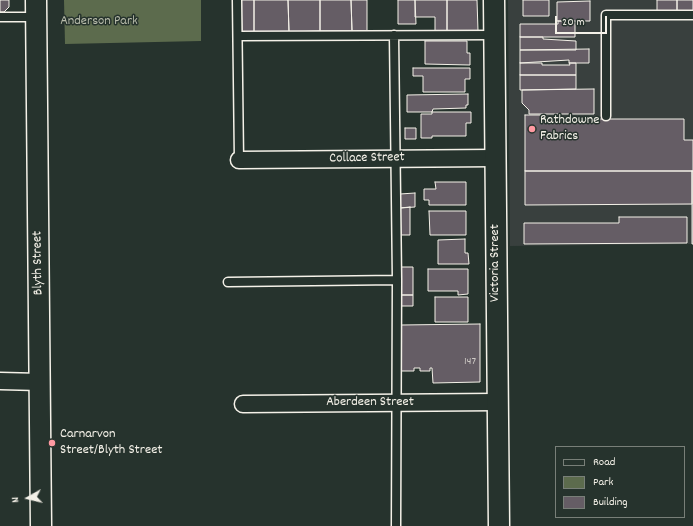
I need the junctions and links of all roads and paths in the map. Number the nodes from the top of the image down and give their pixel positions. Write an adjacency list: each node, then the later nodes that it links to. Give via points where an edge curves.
1 (238, 0): 8 (lane)
2 (494, 0): 7 (street, Victoria Street)
3 (36, 9): 5 (lane); 16 (street, Blyth Street)
4 (693, 15): 9 (lane, via 606,15)
5 (0, 16)
6 (394, 35): 7 (lane); 8 (lane); 10 (lane)
7 (494, 35): 11 (street, Victoria Street)
8 (238, 36): 12 (lane)
9 (606, 116)
10 (396, 158): 11 (street, Collace Street); 12 (street, Collace Street); 13 (lane)
11 (495, 158): 17 (street, Victoria Street)
12 (238, 160)
13 (397, 280): 14 (lane); 18 (lane)
14 (228, 282)
15 (0, 382): 16 (street)
16 (40, 382): 20 (street, Blyth Street)
17 (497, 402): 18 (street, Aberdeen Street); 22 (street, Victoria Street)
18 (397, 403): 19 (street, Aberdeen Street); 21 (lane)
19 (243, 404)
20 (41, 526)
21 (396, 526)
22 (499, 526)

